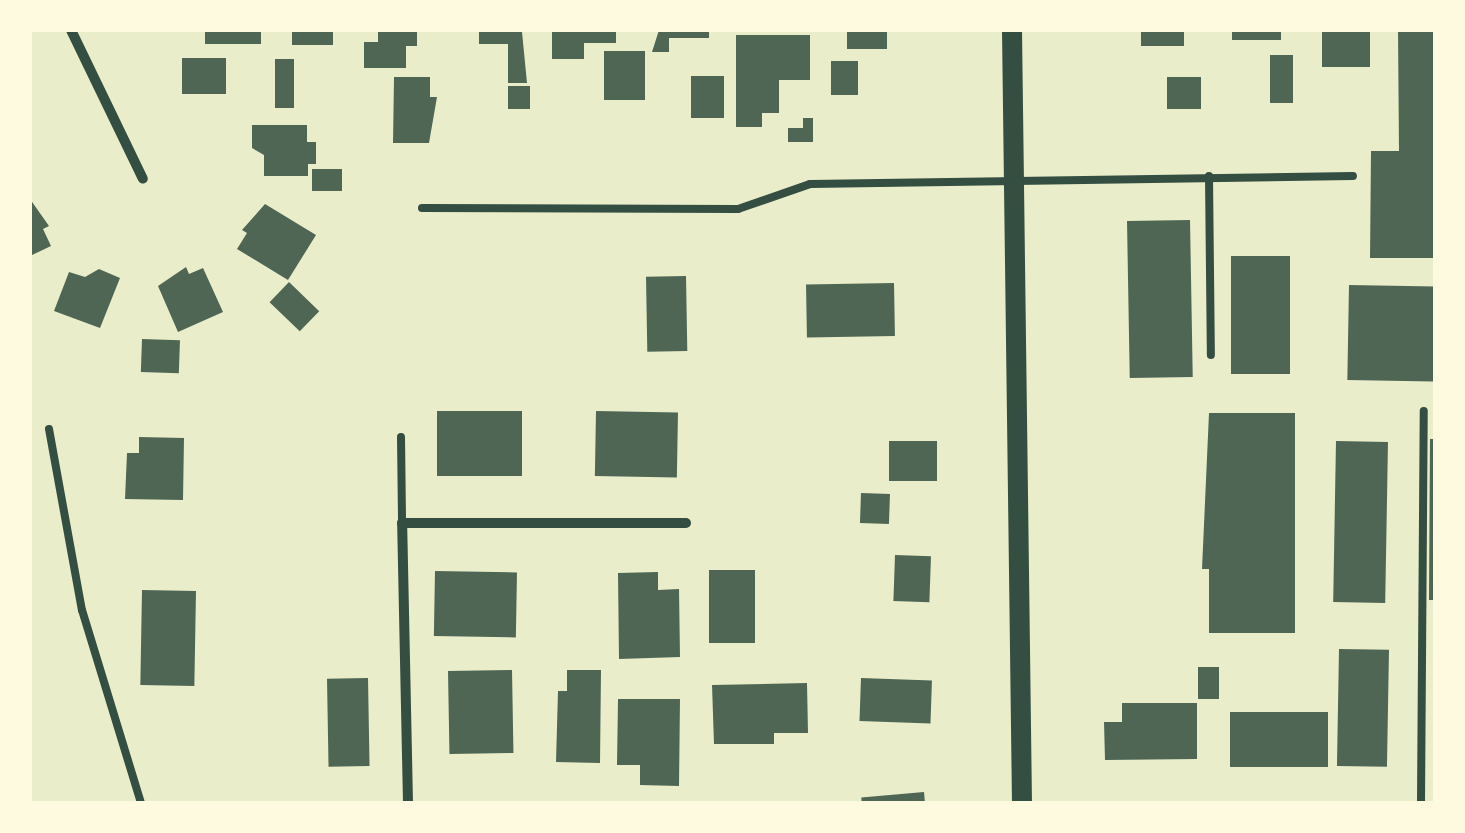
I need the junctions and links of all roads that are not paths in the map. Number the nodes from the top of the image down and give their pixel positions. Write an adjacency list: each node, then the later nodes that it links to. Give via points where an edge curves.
1 (72, 30): 5 (street)
2 (1012, 30): 6 (main road)
3 (1209, 176): 4 (lane); 6 (lane); 8 (lane)
4 (1353, 176)
5 (143, 178)
6 (1014, 179): 7 (lane, via 810,184 738,209); 16 (main road)
7 (422, 208)
8 (1211, 355)
9 (1424, 412): 17 (lane)
10 (49, 429): 14 (lane, via 82,610)
11 (400, 437): 12 (lane)
12 (402, 523): 13 (street); 15 (street)
13 (686, 523)
14 (141, 803)
15 (408, 803)
16 (1022, 803)
17 (1421, 803)

